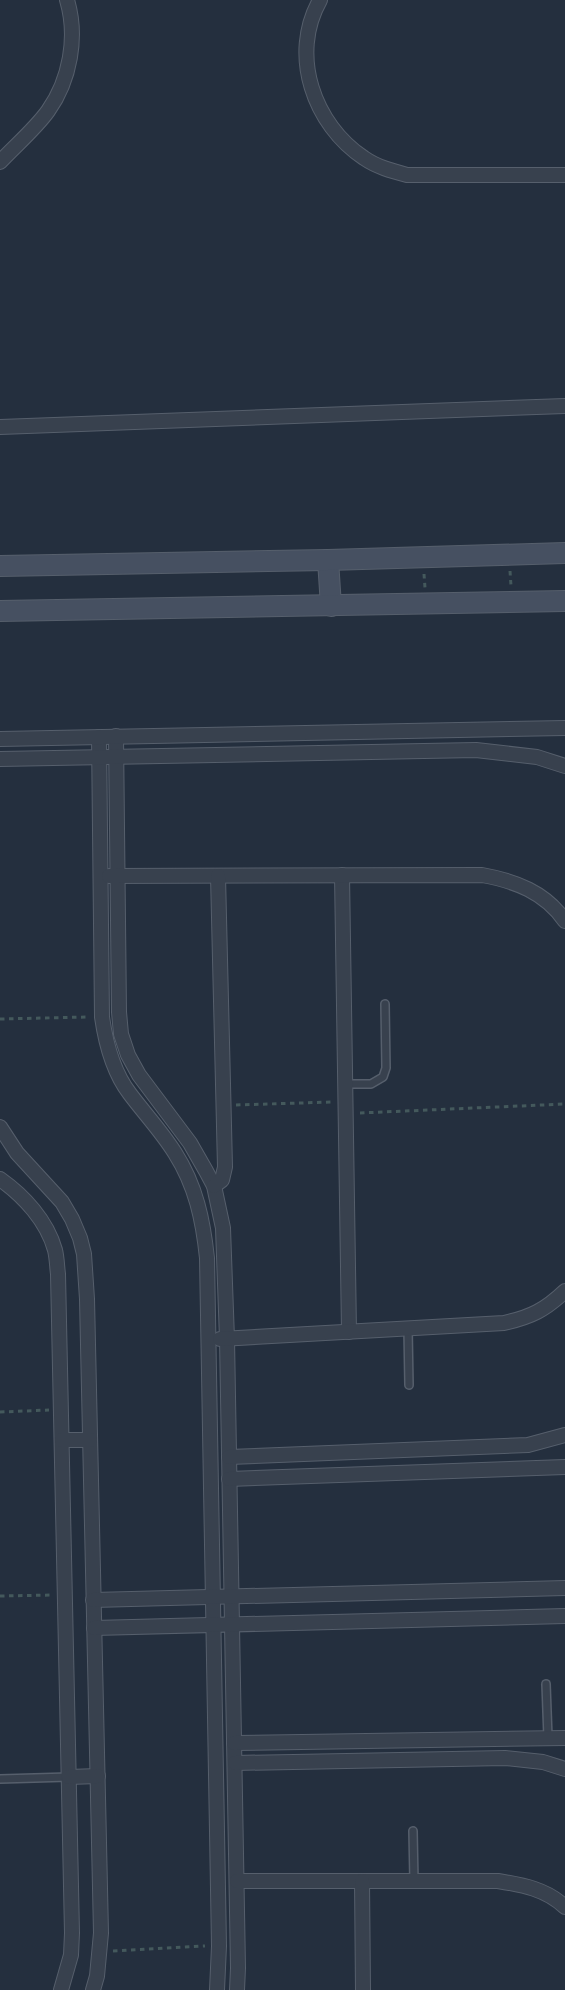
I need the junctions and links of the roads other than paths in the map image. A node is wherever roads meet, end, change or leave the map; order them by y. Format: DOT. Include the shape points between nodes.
graph roads {
  1 [pos="67,0"];
  2 [pos="320,0"];
  3 [pos="0,162"];
  4 [pos="565,175"];
  5 [pos="565,406"];
  6 [pos="0,427"];
  7 [pos="565,553"];
  8 [pos="328,560"];
  9 [pos="0,566"];
  10 [pos="565,601"];
  11 [pos="331,606"];
  12 [pos="0,611"];
  13 [pos="565,728"];
  14 [pos="116,736"];
  15 [pos="99,737"];
  16 [pos="0,739"];
  17 [pos="117,756"];
  18 [pos="99,757"];
  19 [pos="0,759"];
  20 [pos="565,766"];
  21 [pos="342,875"];
  22 [pos="101,876"];
  23 [pos="118,876"];
  24 [pos="218,876"];
  25 [pos="565,921"];
  26 [pos="385,1004"];
  27 [pos="345,1084"];
  28 [pos="0,1127"];
  29 [pos="0,1179"];
  30 [pos="214,1186"];
  31 [pos="565,1291"];
  32 [pos="408,1329"];
  33 [pos="349,1332"];
  34 [pos="227,1339"];
  35 [pos="209,1340"];
  36 [pos="409,1385"];
  37 [pos="565,1435"];
  38 [pos="62,1440"];
  39 [pos="90,1440"];
  40 [pos="506,1446"];
  41 [pos="229,1457"];
  42 [pos="565,1467"];
  43 [pos="506,1469"];
  44 [pos="230,1479"];
  45 [pos="565,1588"];
  46 [pos="213,1597"];
  47 [pos="232,1597"];
  48 [pos="93,1600"];
  49 [pos="565,1616"];
  50 [pos="232,1624"];
  51 [pos="213,1625"];
  52 [pos="94,1628"];
  53 [pos="546,1684"];
  54 [pos="548,1738"];
  55 [pos="565,1738"];
  56 [pos="521,1739"];
  57 [pos="234,1743"];
  58 [pos="522,1760"];
  59 [pos="235,1763"];
  60 [pos="565,1769"];
  61 [pos="98,1776"];
  62 [pos="69,1777"];
  63 [pos="0,1779"];
  64 [pos="413,1831"];
  65 [pos="237,1881"];
  66 [pos="362,1881"];
  67 [pos="414,1881"];
  68 [pos="565,1907"];
  69 [pos="61,1990"];
  70 [pos="93,1990"];
  71 [pos="217,1990"];
  72 [pos="237,1990"];
  73 [pos="363,1990"];
  1 -- 3 [label="street" via="71,51 59,93 47,112"];
  2 -- 4 [label="street" via="307,47 312,91 333,130 366,160 407,175"];
  5 -- 6 [label="street"];
  7 -- 8 [label="street"];
  8 -- 9 [label="street"];
  8 -- 11 [label="street"];
  10 -- 11 [label="street"];
  11 -- 12 [label="street"];
  13 -- 14 [label="street"];
  14 -- 15 [label="street"];
  14 -- 17 [label="street"];
  15 -- 16 [label="street"];
  15 -- 18 [label="street"];
  17 -- 18 [label="street"];
  17 -- 20 [label="street" via="476,750 537,757"];
  17 -- 23 [label="street"];
  18 -- 19 [label="street"];
  18 -- 22 [label="street"];
  21 -- 24 [label="street"];
  21 -- 25 [label="street" via="482,875 504,879 547,900"];
  21 -- 27 [label="street"];
  22 -- 23 [label="street"];
  22 -- 35 [label="street" via="105,1037 118,1075 175,1152 198,1201 207,1258"];
  23 -- 24 [label="street"];
  23 -- 30 [label="street" via="121,1034 140,1075 190,1143"];
  24 -- 30 [label="street" via="224,1174"];
  26 -- 27 [label="lane" via="383,1077 371,1083"];
  27 -- 33 [label="street"];
  28 -- 39 [label="street" via="17,1153 62,1202 80,1238 86,1276"];
  29 -- 38 [label="street" via="30,1206 55,1250 60,1301"];
  30 -- 34 [label="street" via="223,1228"];
  31 -- 32 [label="street" via="548,1307 527,1318"];
  32 -- 33 [label="street"];
  32 -- 36 [label="lane"];
  33 -- 34 [label="street"];
  34 -- 35 [label="street"];
  34 -- 41 [label="street"];
  35 -- 46 [label="street"];
  37 -- 40 [label="street" via="528,1445"];
  38 -- 39 [label="street"];
  38 -- 62 [label="street"];
  39 -- 48 [label="street"];
  40 -- 41 [label="street"];
  40 -- 43 [label="street"];
  41 -- 44 [label="street"];
  42 -- 43 [label="street"];
  43 -- 44 [label="street"];
  44 -- 47 [label="street"];
  45 -- 47 [label="street"];
  46 -- 47 [label="street"];
  46 -- 48 [label="street"];
  46 -- 51 [label="street"];
  47 -- 50 [label="street"];
  48 -- 52 [label="street"];
  49 -- 50 [label="street"];
  50 -- 51 [label="street"];
  50 -- 57 [label="street"];
  51 -- 52 [label="street"];
  51 -- 71 [label="street"];
  52 -- 61 [label="street"];
  53 -- 54 [label="lane"];
  54 -- 55 [label="street"];
  54 -- 56 [label="street"];
  56 -- 57 [label="street"];
  56 -- 58 [label="street"];
  57 -- 59 [label="street"];
  58 -- 59 [label="street"];
  58 -- 60 [label="street"];
  59 -- 65 [label="street"];
  61 -- 62 [label="street"];
  61 -- 70 [label="street" via="100,1951"];
  62 -- 63 [label="lane"];
  62 -- 69 [label="street" via="72,1933 71,1955"];
  64 -- 67 [label="lane"];
  65 -- 66 [label="street"];
  65 -- 72 [label="street"];
  66 -- 67 [label="street"];
  66 -- 73 [label="street"];
  67 -- 68 [label="street" via="498,1881 529,1886"];
}
